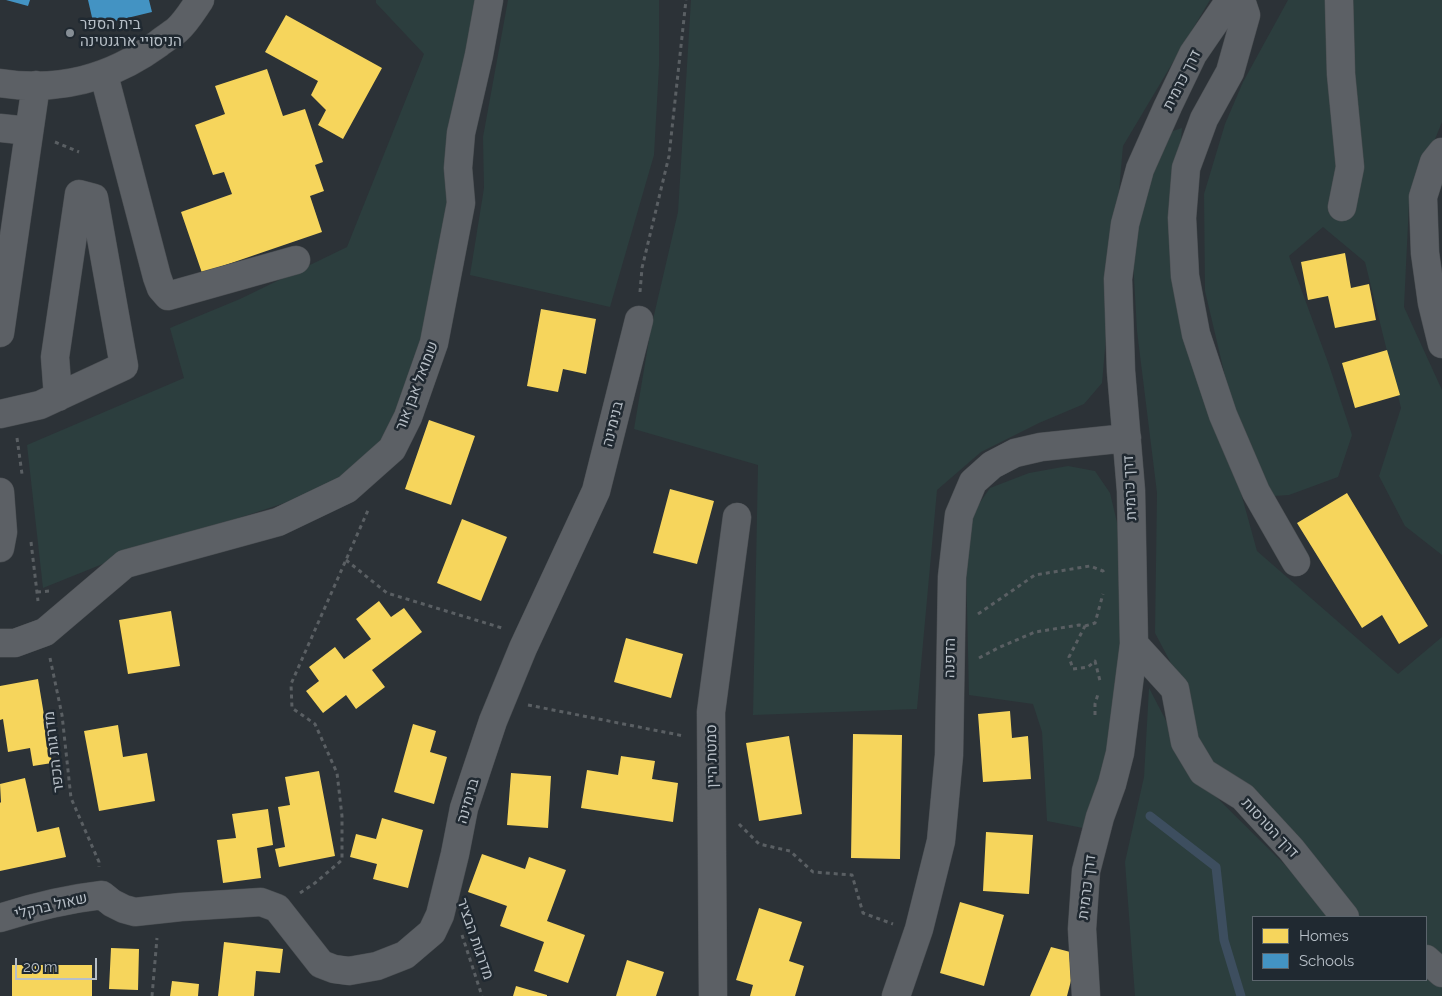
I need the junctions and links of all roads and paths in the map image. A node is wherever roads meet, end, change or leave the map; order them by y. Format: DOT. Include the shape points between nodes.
graph roads {
  1 [pos="200,0"];
  2 [pos="489,0"];
  3 [pos="686,0"];
  4 [pos="1230,0"];
  5 [pos="1241,0"];
  6 [pos="1339,0"];
  7 [pos="104,75"];
  8 [pos="0,83"];
  9 [pos="36,85"];
  10 [pos="0,128"];
  11 [pos="29,131"];
  12 [pos="1442,152"];
  13 [pos="1342,207"];
  14 [pos="296,260"];
  15 [pos="639,320"];
  16 [pos="0,333"];
  17 [pos="1442,344"];
  18 [pos="58,397"];
  19 [pos="0,414"];
  20 [pos="1127,438"];
  21 [pos="369,469"];
  22 [pos="0,492"];
  23 [pos="737,517"];
  24 [pos="0,548"];
  25 [pos="346,560"];
  26 [pos="1296,562"];
  27 [pos="1105,577"];
  28 [pos="1104,591"];
  29 [pos="1085,626"];
  30 [pos="45,632"];
  31 [pos="951,632"];
  32 [pos="529,636"];
  33 [pos="0,643"];
  34 [pos="1134,644"];
  35 [pos="950,674"];
  36 [pos="1100,683"];
  37 [pos="1098,690"];
  38 [pos="501,700"];
  39 [pos="1095,719"];
  40 [pos="712,742"];
  41 [pos="712,797"];
  42 [pos="102,895"];
  43 [pos="277,908"];
  44 [pos="159,910"];
  45 [pos="1344,916"];
  46 [pos="0,918"];
  47 [pos="462,933"];
  48 [pos="918,934"];
  49 [pos="1427,961"];
  50 [pos="1442,973"];
  51 [pos="152,996"];
  52 [pos="482,996"];
  53 [pos="713,996"];
  54 [pos="896,996"];
  55 [pos="1086,996"];
  1 -- 7 [label="street" via="177,30 143,55"];
  2 -- 21 [label="street, שמואל אבן אור" via="461,133 458,168 461,203 434,343 408,417 392,449"];
  3 -- 15 [label="path" via="669,156 642,268"];
  4 -- 20 [label="street, דרך כרמית" via="1194,54 1168,106 1140,168 1125,224 1118,279"];
  5 -- 26 [label="street" via="1246,15 1230,72 1204,119 1186,168 1182,218 1185,276 1196,334 1223,415 1256,492"];
  6 -- 13 [label="street" via="1341,74 1350,166"];
  7 -- 9 [label="street" via="63,84"];
  7 -- 14 [label="street" via="157,277 168,296"];
  8 -- 9 [label="street"];
  9 -- 11 [label="street"];
  10 -- 11 [label="street"];
  11 -- 16 [label="street"];
  12 -- 17 [label="street" via="1434,162 1423,197 1425,252"];
  15 -- 32 [label="street, בנימינה" via="596,491"];
  18 -- 18 [label="street" via="124,366 94,198 80,194 55,357"];
  18 -- 19 [label="street" via="40,405"];
  20 -- 31 [label="street, הדפנה" via="1015,453 992,465 973,482 959,515 952,576"];
  20 -- 34 [label="street, דרך כרמית"];
  21 -- 25 [label="path" via="374,497"];
  21 -- 30 [label="street, שמואל אבן אור" via="347,489 278,522 125,564"];
  22 -- 24 [label="street" via="3,532"];
  23 -- 40 [label="street, סמטת היין" via="711,712"];
  25 -- 32 [label="path" via="387,593"];
  25 -- 43 [label="path" via="291,684 292,708 315,724 337,773 342,816 342,860"];
  27 -- 31 [label="path" via="1103,571 1090,566 1035,575"];
  28 -- 29 [label="path" via="1096,623"];
  29 -- 35 [label="path" via="1035,632"];
  29 -- 36 [label="path" via="1069,657 1073,669 1088,667 1095,661"];
  30 -- 33 [label="street, שמואל אבן אור" via="15,643"];
  30 -- 42 [label="path, מדרגות הכפר" via="62,715 71,798 98,862"];
  31 -- 35 [label="street, הדפנה"];
  32 -- 38 [label="street, בנימינה"];
  34 -- 45 [label="street, דרך הטרסות" via="1175,688 1185,742 1203,772 1243,797 1291,849"];
  34 -- 55 [label="street, דרך כרמית" via="1120,753 1086,871 1082,929"];
  35 -- 48 [label="street, הדפנה" via="949,755 941,841"];
  37 -- 39 [label="path"];
  38 -- 40 [label="path"];
  38 -- 43 [label="street, בנימינה" via="464,808 440,915 432,932 405,955 377,966 350,971 334,969 321,964"];
  40 -- 41 [label="street, סמטת היין"];
  41 -- 48 [label="path" via="759,844 790,851 813,872 852,875 863,912"];
  41 -- 53 [label="street, סמטת היין"];
  42 -- 44 [label="street" via="112,903 135,912"];
  42 -- 46 [label="street, שאול ברקלי" via="31,908"];
  43 -- 44 [label="street" via="261,902"];
  44 -- 51 [label="path"];
  47 -- 52 [label="path, מדרגות הבציר"];
  48 -- 54 [label="street, הדפנה"];
  49 -- 50 [label="street"];
}
